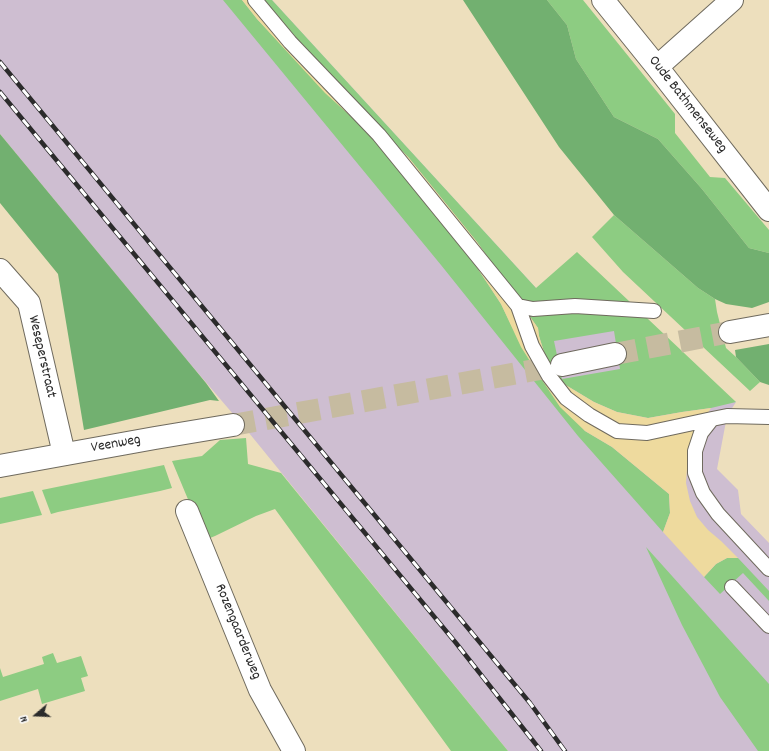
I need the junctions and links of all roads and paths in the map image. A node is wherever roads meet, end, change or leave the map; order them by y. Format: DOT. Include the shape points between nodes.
graph roads {
  1 [pos="255,0"];
  2 [pos="603,0"];
  3 [pos="732,0"];
  4 [pos="657,67"];
  5 [pos="769,210"];
  6 [pos="0,270"];
  7 [pos="518,306"];
  8 [pos="654,311"];
  9 [pos="769,325"];
  10 [pos="730,332"];
  11 [pos="615,354"];
  12 [pos="562,365"];
  13 [pos="769,417"];
  14 [pos="712,419"];
  15 [pos="233,425"];
  16 [pos="64,454"];
  17 [pos="0,466"];
  18 [pos="187,510"];
  19 [pos="769,569"];
  20 [pos="732,587"];
  21 [pos="769,626"];
  22 [pos="294,751"];
  1 -- 7 [label="lane" via="290,42 379,135"];
  2 -- 4 [label="street, Oude Bathmenseweg"];
  3 -- 4 [label="street"];
  4 -- 5 [label="street, Oude Bathmenseweg"];
  6 -- 16 [label="street, Weseperstraat" via="29,303"];
  7 -- 8 [label="lane" via="533,309 575,306"];
  7 -- 14 [label="lane" via="532,346 549,376 566,398 589,415 617,431 646,433"];
  9 -- 10 [label="street"];
  11 -- 12 [label="street"];
  13 -- 14 [label="lane" via="727,416"];
  14 -- 19 [label="lane" via="701,433 695,451 695,473 703,493 718,514"];
  15 -- 16 [label="street, Veenweg"];
  16 -- 17 [label="street, Veenweg"];
  18 -- 22 [label="street, Rozengaarderweg" via="260,690"];
  20 -- 21 [label="lane"];
}
